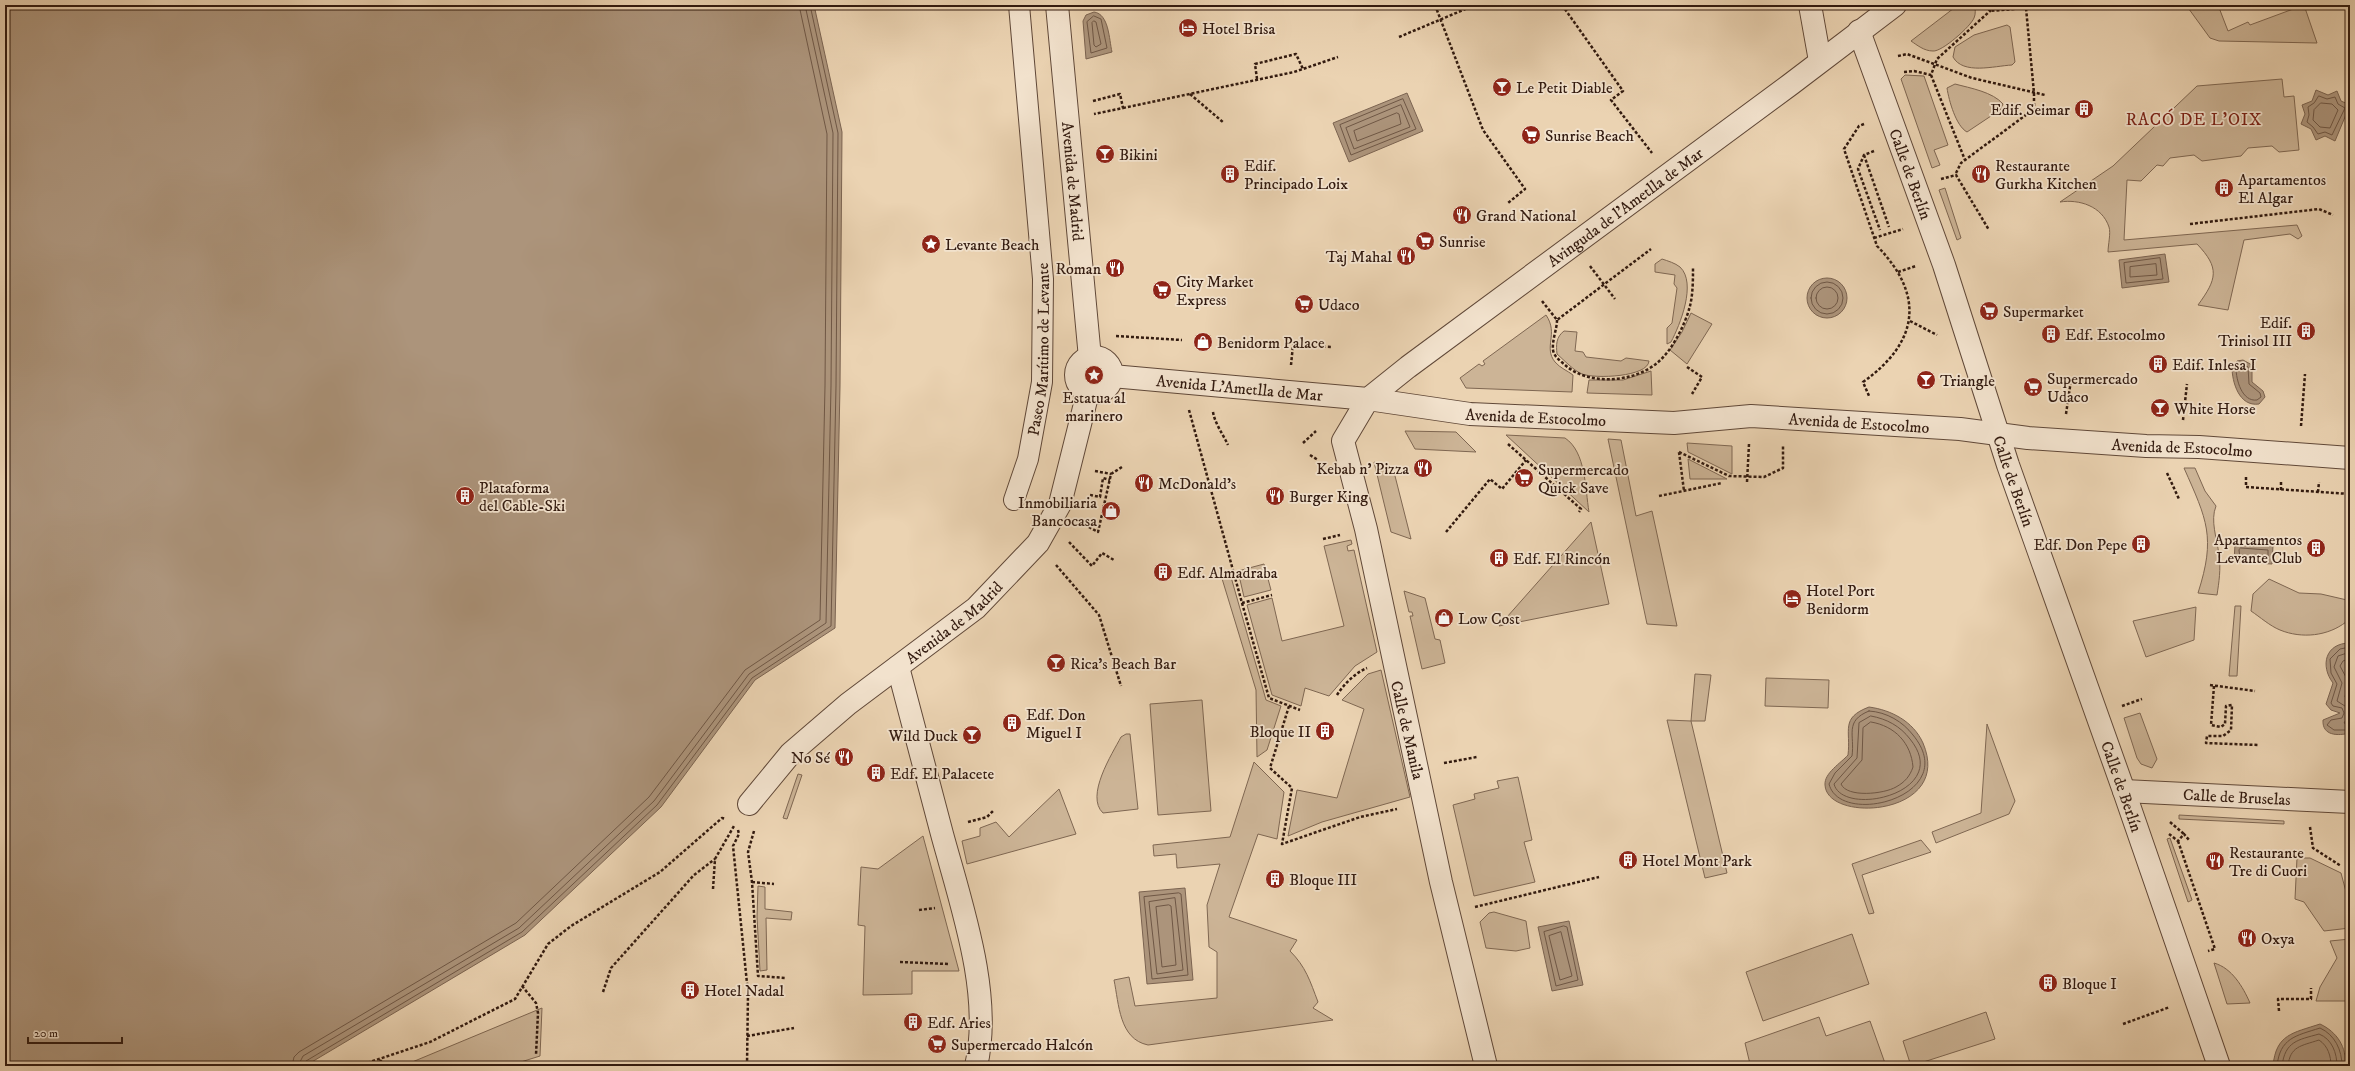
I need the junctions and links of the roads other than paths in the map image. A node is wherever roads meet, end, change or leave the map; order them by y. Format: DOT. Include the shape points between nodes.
graph roads {
  1 [pos="1019,5"];
  2 [pos="1057,5"];
  3 [pos="1810,5"];
  4 [pos="1881,7"];
  5 [pos="1859,31"];
  6 [pos="1820,62"];
  7 [pos="1090,358"];
  8 [pos="1112,376"];
  9 [pos="1088,392"];
  10 [pos="1368,399"];
  11 [pos="1998,434"];
  12 [pos="2350,458"];
  13 [pos="1014,500"];
  14 [pos="898,667"];
  15 [pos="2124,791"];
  16 [pos="2350,802"];
  17 [pos="749,804"];
  18 [pos="976,1066"];
  19 [pos="1486,1066"];
  20 [pos="2219,1066"];
  1 -- 13 [label="street, Paseo Marítimo de Levante" via="1043,279 1043,334 1042,382 1028,459"];
  2 -- 7 [label="street, Avenida de Madrid"];
  3 -- 6 [label="street"];
  4 -- 5 [label="street, Avinguda de l'Ametlla de Mar"];
  5 -- 6 [label="street, Avinguda de l'Ametlla de Mar"];
  5 -- 11 [label="street, Calle de Berlín" via="1952,290"];
  6 -- 10 [label="street, Avinguda de l'Ametlla de Mar"];
  7 -- 8 [label="street" via="1102,359 1111,369"];
  7 -- 9 [label="street" via="1080,362 1076,371 1077,382"];
  8 -- 9 [label="street" via="1104,390"];
  8 -- 10 [label="street, Avenida L'Ametlla de Mar"];
  9 -- 14 [label="street, Avenida de Madrid" via="1060,504 1038,543 976,608"];
  10 -- 11 [label="street, Avenida de Estocolmo" via="1470,414 1658,423 1751,416 1960,429"];
  10 -- 19 [label="street, Calle de Manila" via="1343,441 1366,529 1416,769"];
  11 -- 12 [label="street, Avenida de Estocolmo"];
  11 -- 15 [label="street, Calle de Berlín"];
  14 -- 17 [label="street, Avenida de Madrid" via="848,704 791,752"];
  14 -- 18 [label="street" via="960,900 981,998 980,1049"];
  15 -- 16 [label="street, Calle de Bruselas"];
  15 -- 20 [label="street, Calle de Berlín"];
}
